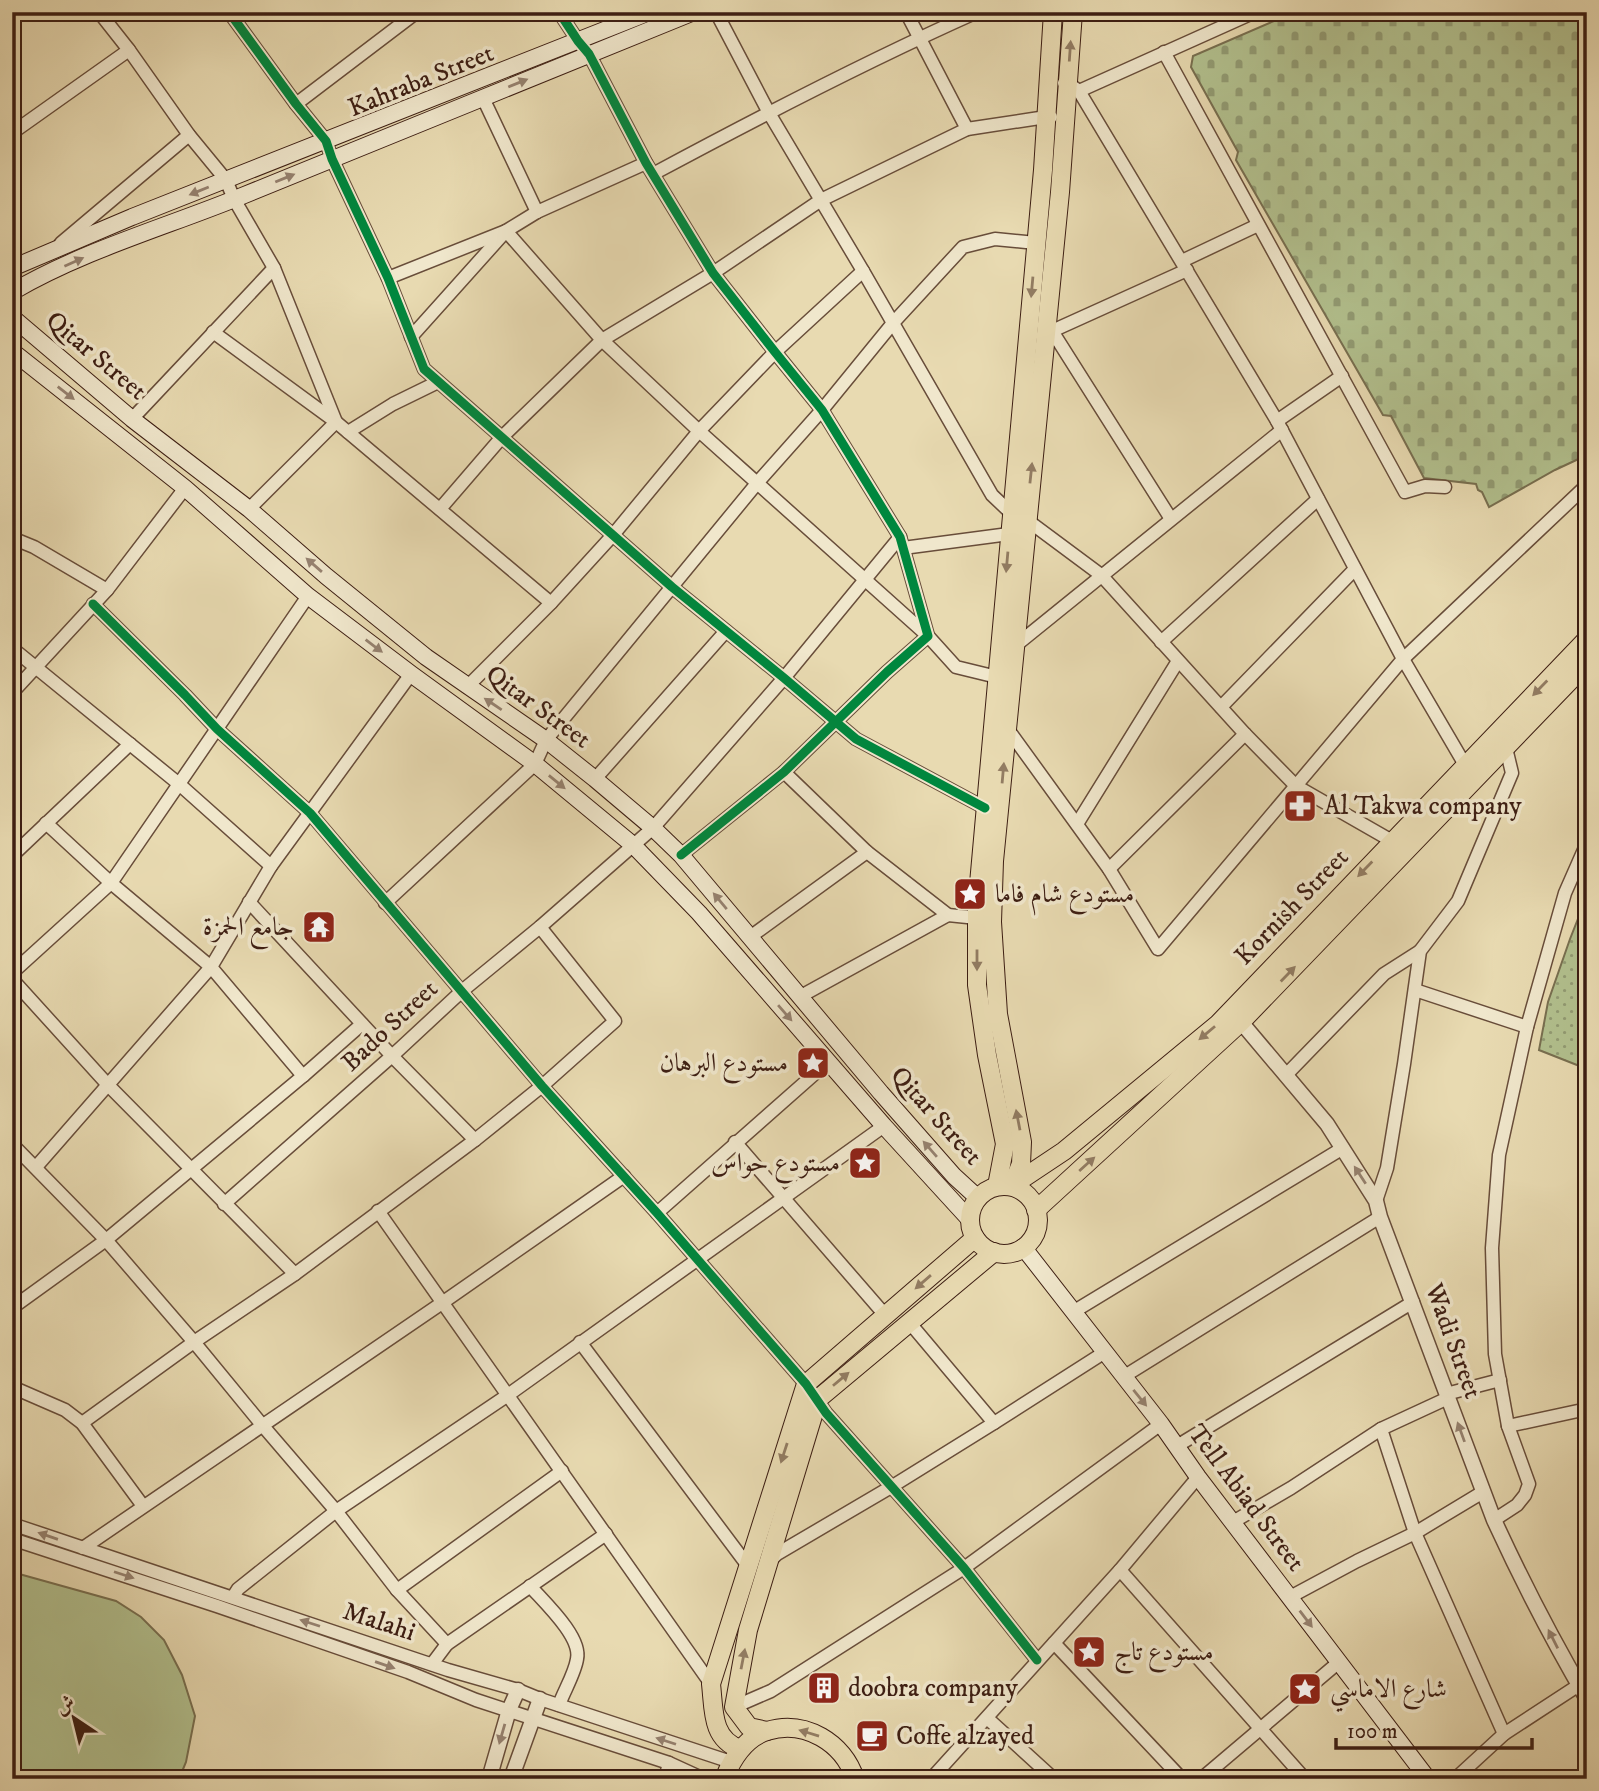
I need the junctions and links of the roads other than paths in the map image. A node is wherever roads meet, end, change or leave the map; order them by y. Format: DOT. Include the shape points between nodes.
graph roads {
  1 [pos="99,12"];
  2 [pos="417,12"];
  3 [pos="559,12"];
  4 [pos="650,12"];
  5 [pos="694,12"];
  6 [pos="716,12"];
  7 [pos="906,12"];
  8 [pos="977,12"];
  9 [pos="1053,12"];
  10 [pos="1073,12"];
  11 [pos="1253,13"];
  12 [pos="236,15"];
  13 [pos="920,38"];
  14 [pos="578,41"];
  15 [pos="129,50"];
  16 [pos="1164,52"];
  17 [pos="589,54"];
  18 [pos="1049,80"];
  19 [pos="1073,87"];
  20 [pos="483,97"];
  21 [pos="296,104"];
  22 [pos="769,113"];
  23 [pos="1046,117"];
  24 [pos="1065,119"];
  25 [pos="968,129"];
  26 [pos="12,133"];
  27 [pos="189,135"];
  28 [pos="326,141"];
  29 [pos="332,159"];
  30 [pos="649,169"];
  31 [pos="226,180"];
  32 [pos="234,199"];
  33 [pos="821,200"];
  34 [pos="537,212"];
  35 [pos="1258,225"];
  36 [pos="506,231"];
  37 [pos="1036,243"];
  38 [pos="53,251"];
  39 [pos="1184,265"];
  40 [pos="12,268"];
  41 [pos="274,268"];
  42 [pos="863,271"];
  43 [pos="713,273"];
  44 [pos="388,278"];
  45 [pos="12,292"];
  46 [pos="12,317"];
  47 [pos="893,323"];
  48 [pos="1049,327"];
  49 [pos="214,332"];
  50 [pos="411,337"];
  51 [pos="603,340"];
  52 [pos="775,352"];
  53 [pos="14,356"];
  54 [pos="1342,376"];
  55 [pos="438,382"];
  56 [pos="822,410"];
  57 [pos="132,419"];
  58 [pos="336,422"];
  59 [pos="1279,425"];
  60 [pos="699,431"];
  61 [pos="348,432"];
  62 [pos="502,438"];
  63 [pos="758,482"];
  64 [pos="1587,485"];
  65 [pos="1445,486"];
  66 [pos="186,488"];
  67 [pos="1318,499"];
  68 [pos="249,509"];
  69 [pos="440,509"];
  70 [pos="1019,516"];
  71 [pos="1171,519"];
  72 [pos="1009,534"];
  73 [pos="613,535"];
  74 [pos="12,538"];
  75 [pos="902,543"];
  76 [pos="1355,569"];
  77 [pos="1101,576"];
  78 [pos="866,579"];
  79 [pos="672,587"];
  80 [pos="107,590"];
  81 [pos="308,596"];
  82 [pos="551,603"];
  83 [pos="93,604"];
  84 [pos="726,631"];
  85 [pos="928,636"];
  86 [pos="1587,639"];
  87 [pos="1161,642"];
  88 [pos="1015,646"];
  89 [pos="12,648"];
  90 [pos="1403,659"];
  91 [pos="1178,661"];
  92 [pos="1587,663"];
  93 [pos="36,668"];
  94 [pos="411,674"];
  95 [pos="997,677"];
  96 [pos="784,678"];
  97 [pos="467,687"];
  98 [pos="12,693"];
  99 [pos="1221,708"];
  100 [pos="837,723"];
  101 [pos="1007,728"];
  102 [pos="217,729"];
  103 [pos="1245,734"];
  104 [pos="546,740"];
  105 [pos="130,744"];
  106 [pos="1506,748"];
  107 [pos="535,764"];
  108 [pos="784,772"];
  109 [pos="1470,772"];
  110 [pos="595,779"];
  111 [pos="179,785"];
  112 [pos="1296,786"];
  113 [pos="985,808"];
  114 [pos="310,813"];
  115 [pos="46,823"];
  116 [pos="1077,824"];
  117 [pos="653,828"];
  118 [pos="1392,841"];
  119 [pos="1587,842"];
  120 [pos="633,845"];
  121 [pos="867,852"];
  122 [pos="681,855"];
  123 [pos="12,856"];
  124 [pos="271,866"];
  125 [pos="1109,869"];
  126 [pos="111,883"];
  127 [pos="249,902"];
  128 [pos="385,903"];
  129 [pos="948,915"];
  130 [pos="977,918"];
  131 [pos="540,927"];
  132 [pos="750,937"];
  133 [pos="1420,951"];
  134 [pos="211,967"];
  135 [pos="779,972"];
  136 [pos="12,973"];
  137 [pos="12,979"];
  138 [pos="762,987"];
  139 [pos="1415,990"];
  140 [pos="462,991"];
  141 [pos="801,996"];
  142 [pos="1241,1022"];
  143 [pos="362,1024"];
  144 [pos="1527,1027"];
  145 [pos="392,1056"];
  146 [pos="828,1062"];
  147 [pos="1286,1074"];
  148 [pos="303,1076"];
  149 [pos="108,1085"];
  150 [pos="542,1086"];
  151 [pos="884,1126"];
  152 [pos="475,1140"];
  153 [pos="735,1142"];
  154 [pos="1343,1148"];
  155 [pos="15,1153"];
  156 [pos="36,1167"];
  157 [pos="191,1170"];
  158 [pos="624,1176"];
  159 [pos="1004,1186"];
  160 [pos="785,1197"];
  161 [pos="978,1198"];
  162 [pos="1377,1201"];
  163 [pos="224,1204"];
  164 [pos="1036,1210"];
  165 [pos="378,1211"];
  166 [pos="657,1213"];
  167 [pos="1380,1217"];
  168 [pos="970,1220"];
  169 [pos="975,1238"];
  170 [pos="106,1240"];
  171 [pos="1023,1247"];
  172 [pos="994,1252"];
  173 [pos="698,1259"];
  174 [pos="295,1274"];
  175 [pos="1413,1302"];
  176 [pos="442,1303"];
  177 [pos="12,1308"];
  178 [pos="1073,1312"];
  179 [pos="885,1315"];
  180 [pos="909,1322"];
  181 [pos="194,1342"];
  182 [pos="580,1342"];
  183 [pos="1104,1352"];
  184 [pos="1123,1377"];
  185 [pos="1500,1380"];
  186 [pos="806,1384"];
  187 [pos="12,1387"];
  188 [pos="508,1395"];
  189 [pos="1447,1396"];
  190 [pos="818,1399"];
  191 [pos="1587,1409"];
  192 [pos="82,1423"];
  193 [pos="994,1423"];
  194 [pos="1161,1423"];
  195 [pos="263,1426"];
  196 [pos="1508,1426"];
  197 [pos="1381,1429"];
  198 [pos="1177,1446"];
  199 [pos="562,1471"];
  200 [pos="1198,1476"];
  201 [pos="891,1487"];
  202 [pos="1483,1492"];
  203 [pos="144,1506"];
  204 [pos="336,1511"];
  205 [pos="1494,1520"];
  206 [pos="1233,1522"];
  207 [pos="12,1524"];
  208 [pos="1415,1533"];
  209 [pos="606,1534"];
  210 [pos="12,1539"];
  211 [pos="83,1548"];
  212 [pos="768,1563"];
  213 [pos="748,1566"];
  214 [pos="964,1568"];
  215 [pos="1120,1570"];
  216 [pos="530,1586"];
  217 [pos="397,1590"];
  218 [pos="233,1597"];
  219 [pos="1290,1597"];
  220 [pos="730,1625"];
  221 [pos="748,1630"];
  222 [pos="1054,1643"];
  223 [pos="447,1644"];
  224 [pos="1037,1660"];
  225 [pos="1339,1662"];
  226 [pos="432,1664"];
  227 [pos="711,1684"];
  228 [pos="1579,1685"];
  229 [pos="518,1690"];
  230 [pos="540,1699"];
  231 [pos="1587,1699"];
  232 [pos="559,1705"];
  233 [pos="734,1707"];
  234 [pos="509,1710"];
  235 [pos="532,1718"];
  236 [pos="988,1718"];
  237 [pos="1260,1729"];
  238 [pos="767,1731"];
  239 [pos="1504,1734"];
  240 [pos="669,1763"];
  241 [pos="732,1763"];
  242 [pos="489,1779"];
  243 [pos="511,1779"];
  244 [pos="665,1779"];
  245 [pos="704,1779"];
  246 [pos="855,1779"];
  247 [pos="931,1779"];
  248 [pos="1054,1779"];
  249 [pos="1181,1779"];
  250 [pos="1201,1779"];
  251 [pos="1305,1779"];
  252 [pos="1428,1779"];
  253 [pos="1455,1779"];
  1 -- 15 [label="street"];
  2 -- 21 [label="street"];
  3 -- 14 [label="street"];
  4 -- 14 [label="main road, Kahraba Street"];
  5 -- 17 [label="main road, Kahraba Street"];
  6 -- 22 [label="street"];
  7 -- 13 [label="street"];
  8 -- 13 [label="street"];
  9 -- 18 [label="main road"];
  19 -- 10 [label="main road, one-way"];
  11 -- 16 [label="street"];
  12 -- 21 [label="street"];
  13 -- 22 [label="street"];
  13 -- 25 [label="street"];
  14 -- 17 [label="street"];
  14 -- 28 [label="main road, Kahraba Street"];
  15 -- 26 [label="street"];
  15 -- 27 [label="street"];
  16 -- 19 [label="street"];
  16 -- 35 [label="street"];
  20 -- 17 [label="main road, Kahraba Street, one-way"];
  17 -- 30 [label="street"];
  18 -- 19 [label="street"];
  18 -- 23 [label="main road"];
  19 -- 24 [label="main road"];
  19 -- 39 [label="street"];
  20 -- 29 [label="main road, Kahraba Street"];
  20 -- 34 [label="street"];
  21 -- 28 [label="street"];
  22 -- 30 [label="street"];
  22 -- 33 [label="street"];
  23 -- 24 [label="street"];
  23 -- 25 [label="street"];
  23 -- 37 [label="main road"];
  24 -- 48 [label="main road"];
  25 -- 33 [label="street"];
  27 -- 31 [label="street"];
  27 -- 38 [label="street"];
  28 -- 29 [label="street"];
  28 -- 31 [label="main road, Kahraba Street"];
  32 -- 29 [label="main road, Kahraba Street, one-way"];
  29 -- 44 [label="street"];
  30 -- 34 [label="street"];
  30 -- 43 [label="street"];
  31 -- 32 [label="street"];
  31 -- 38 [label="main road, Kahraba Street, one-way"];
  32 -- 41 [label="street"];
  45 -- 32 [label="main road, Kahraba Street, one-way" via="101,250"];
  33 -- 42 [label="street"];
  33 -- 43 [label="street"];
  34 -- 36 [label="street"];
  35 -- 39 [label="street"];
  35 -- 54 [label="street"];
  36 -- 44 [label="street"];
  36 -- 50 [label="street"];
  36 -- 51 [label="street"];
  37 -- 47 [label="street" via="995,239 964,247"];
  37 -- 70 [label="main road, one-way"];
  38 -- 40 [label="main road, Kahraba Street"];
  39 -- 48 [label="street"];
  39 -- 59 [label="street"];
  41 -- 49 [label="street"];
  41 -- 58 [label="street"];
  42 -- 47 [label="street"];
  42 -- 52 [label="street"];
  43 -- 51 [label="street"];
  43 -- 52 [label="street"];
  44 -- 50 [label="street"];
  46 -- 57 [label="main road, Qitar Street"];
  47 -- 56 [label="street"];
  47 -- 70 [label="street" via="992,495"];
  70 -- 48 [label="main road, one-way"];
  48 -- 71 [label="street"];
  49 -- 57 [label="street"];
  49 -- 58 [label="street"];
  50 -- 55 [label="street" via="424,369"];
  51 -- 60 [label="street"];
  51 -- 62 [label="street"];
  52 -- 56 [label="street"];
  52 -- 60 [label="street"];
  53 -- 66 [label="main road, Qitar Street, one-way"];
  54 -- 59 [label="street"];
  54 -- 65 [label="street" via="1405,492"];
  55 -- 61 [label="street"];
  55 -- 62 [label="street"];
  56 -- 63 [label="street"];
  56 -- 75 [label="street"];
  57 -- 68 [label="main road, Qitar Street"];
  58 -- 61 [label="street"];
  58 -- 68 [label="street"];
  59 -- 67 [label="street"];
  59 -- 71 [label="street"];
  60 -- 63 [label="street"];
  60 -- 73 [label="street"];
  61 -- 69 [label="street"];
  62 -- 69 [label="street"];
  62 -- 73 [label="street"];
  63 -- 78 [label="street"];
  63 -- 79 [label="street"];
  64 -- 90 [label="street"];
  66 -- 80 [label="street"];
  66 -- 81 [label="main road, Qitar Street"];
  67 -- 76 [label="street"];
  67 -- 87 [label="street"];
  97 -- 68 [label="main road, Qitar Street, one-way"];
  69 -- 82 [label="street"];
  70 -- 72 [label="main road"];
  70 -- 77 [label="street"];
  70 -- 88 [label="main road"];
  71 -- 77 [label="street"];
  72 -- 75 [label="street"];
  72 -- 95 [label="main road, one-way"];
  73 -- 79 [label="street"];
  73 -- 82 [label="street"];
  74 -- 80 [label="street"];
  75 -- 78 [label="street, Bado Street"];
  75 -- 85 [label="street"];
  76 -- 90 [label="street"];
  76 -- 99 [label="street"];
  77 -- 87 [label="street"];
  77 -- 88 [label="street"];
  78 -- 85 [label="street"];
  78 -- 96 [label="street, Bado Street"];
  79 -- 84 [label="street"];
  79 -- 104 [label="street"];
  80 -- 83 [label="street"];
  81 -- 94 [label="main road, Qitar Street, one-way"];
  81 -- 102 [label="street"];
  82 -- 97 [label="street"];
  83 -- 93 [label="street"];
  83 -- 102 [label="street"];
  84 -- 96 [label="street"];
  84 -- 110 [label="street"];
  85 -- 95 [label="street" via="956,667"];
  85 -- 100 [label="street"];
  86 -- 109 [label="main road, Kornish Street, one-way"];
  87 -- 91 [label="street"];
  88 -- 101 [label="main road"];
  89 -- 93 [label="street"];
  90 -- 109 [label="street"];
  90 -- 112 [label="street"];
  91 -- 99 [label="street"];
  91 -- 116 [label="street"];
  92 -- 106 [label="main road, Kornish Street"];
  93 -- 98 [label="street"];
  93 -- 105 [label="street"];
  94 -- 107 [label="main road, Qitar Street"];
  94 -- 114 [label="street"];
  95 -- 113 [label="main road"];
  96 -- 100 [label="street"];
  96 -- 117 [label="street, Bado Street"];
  104 -- 97 [label="main road, Qitar Street, one-way"];
  99 -- 103 [label="street"];
  100 -- 108 [label="street"];
  100 -- 113 [label="street" via="856,739"];
  101 -- 116 [label="street"];
  159 -- 101 [label="main road, one-way" via="1021,1164 1022,1142 998,1014 992,922"];
  102 -- 111 [label="street"];
  102 -- 114 [label="street"];
  103 -- 112 [label="street"];
  103 -- 125 [label="street"];
  104 -- 107 [label="street"];
  104 -- 110 [label="main road, Qitar Street"];
  105 -- 111 [label="street"];
  105 -- 115 [label="street"];
  106 -- 109 [label="main road, Kornish Street"];
  106 -- 133 [label="street" via="1512,773 1458,901"];
  107 -- 120 [label="main road, Qitar Street, one-way"];
  107 -- 128 [label="street"];
  108 -- 121 [label="street"];
  108 -- 122 [label="street"];
  109 -- 118 [label="main road, Kornish Street"];
  142 -- 109 [label="main road, Kornish Street, one-way"];
  110 -- 117 [label="main road, Qitar Street"];
  111 -- 124 [label="street"];
  111 -- 126 [label="street"];
  112 -- 118 [label="street"];
  112 -- 125 [label="street" via="1158,949"];
  113 -- 130 [label="main road"];
  114 -- 124 [label="street"];
  114 -- 128 [label="street"];
  115 -- 123 [label="street"];
  115 -- 126 [label="street"];
  116 -- 125 [label="street"];
  117 -- 120 [label="street, Bado Street"];
  117 -- 122 [label="main road, Qitar Street"];
  118 -- 159 [label="main road, Kornish Street, one-way" via="1217,1024 1064,1151"];
  119 -- 144 [label="street" via="1565,893"];
  120 -- 131 [label="street, Bado Street"];
  120 -- 138 [label="main road, Qitar Street"];
  121 -- 129 [label="street"];
  121 -- 132 [label="street"];
  132 -- 122 [label="main road, Qitar Street, one-way"];
  124 -- 127 [label="street"];
  126 -- 134 [label="street"];
  126 -- 136 [label="street"];
  127 -- 134 [label="street"];
  127 -- 143 [label="street"];
  128 -- 140 [label="street"];
  129 -- 130 [label="street"];
  129 -- 141 [label="street"];
  130 -- 159 [label="main road, one-way" via="977,985 1005,1143"];
  131 -- 140 [label="street, Bado Street"];
  131 -- 150 [label="street" via="615,1021"];
  132 -- 135 [label="main road, Qitar Street"];
  133 -- 139 [label="street"];
  133 -- 147 [label="street" via="1384,974"];
  134 -- 148 [label="street"];
  134 -- 149 [label="street"];
  135 -- 138 [label="main road"];
  135 -- 141 [label="main road, Qitar Street"];
  137 -- 149 [label="street"];
  138 -- 146 [label="main road, Qitar Street, one-way"];
  139 -- 144 [label="street"];
  139 -- 162 [label="street" via="1387,1168"];
  140 -- 145 [label="street, Bado Street"];
  140 -- 150 [label="street"];
  161 -- 141 [label="main road, Qitar Street, one-way" via="908,1124"];
  142 -- 147 [label="street, Wadi Street"];
  164 -- 142 [label="main road, Kornish Street, one-way"];
  143 -- 145 [label="street"];
  143 -- 148 [label="street"];
  144 -- 185 [label="street" via="1499,1155 1492,1248"];
  145 -- 152 [label="street"];
  145 -- 163 [label="street, Bado Street"];
  146 -- 151 [label="main road, Qitar Street"];
  146 -- 153 [label="street"];
  147 -- 154 [label="street, Wadi Street"];
  148 -- 157 [label="street"];
  149 -- 156 [label="street"];
  149 -- 157 [label="street"];
  150 -- 152 [label="street"];
  150 -- 158 [label="street"];
  151 -- 160 [label="street"];
  151 -- 168 [label="main road, Qitar Street"];
  152 -- 165 [label="street"];
  153 -- 160 [label="street"];
  153 -- 166 [label="street"];
  162 -- 154 [label="street, Wadi Street, one-way"];
  154 -- 178 [label="street"];
  155 -- 156 [label="street"];
  156 -- 170 [label="street"];
  157 -- 163 [label="street"];
  157 -- 170 [label="street"];
  158 -- 166 [label="street"];
  158 -- 176 [label="street"];
  159 -- 161 [label="main road"];
  159 -- 164 [label="main road" via="1026,1194"];
  160 -- 173 [label="street"];
  160 -- 179 [label="street"];
  161 -- 168 [label="main road"];
  162 -- 167 [label="street, Wadi Street"];
  163 -- 174 [label="street"];
  164 -- 171 [label="main road" via="1036,1231"];
  165 -- 174 [label="street"];
  165 -- 176 [label="street"];
  166 -- 173 [label="street"];
  167 -- 175 [label="street, Wadi Street"];
  167 -- 184 [label="street"];
  168 -- 169 [label="main road"];
  169 -- 172 [label="main road"];
  169 -- 179 [label="main road, one-way"];
  170 -- 177 [label="street"];
  170 -- 181 [label="street"];
  171 -- 172 [label="main road"];
  171 -- 178 [label="main road, Tell Abiad Street"];
  172 -- 180 [label="main road"];
  173 -- 182 [label="street"];
  173 -- 186 [label="street"];
  174 -- 181 [label="street"];
  175 -- 189 [label="street, Wadi Street"];
  175 -- 198 [label="street"];
  176 -- 188 [label="street"];
  176 -- 195 [label="street"];
  178 -- 183 [label="main road, Tell Abiad Street"];
  179 -- 186 [label="main road"];
  190 -- 180 [label="main road, one-way"];
  180 -- 193 [label="street"];
  181 -- 192 [label="street"];
  181 -- 195 [label="street"];
  182 -- 188 [label="street"];
  182 -- 213 [label="street"];
  183 -- 184 [label="main road, Tell Abiad Street"];
  183 -- 193 [label="street"];
  184 -- 194 [label="main road, Tell Abiad Street, one-way"];
  185 -- 189 [label="street"];
  185 -- 196 [label="street"];
  186 -- 190 [label="street"];
  186 -- 213 [label="main road, one-way"];
  187 -- 192 [label="street" via="65,1410"];
  188 -- 199 [label="street"];
  188 -- 204 [label="street"];
  189 -- 197 [label="street"];
  202 -- 189 [label="street, Wadi Street, one-way"];
  190 -- 201 [label="street"];
  190 -- 212 [label="main road"];
  191 -- 196 [label="street"];
  192 -- 203 [label="street"];
  193 -- 201 [label="street"];
  194 -- 198 [label="main road, Tell Abiad Street"];
  194 -- 214 [label="street"];
  195 -- 203 [label="street"];
  195 -- 204 [label="street"];
  196 -- 205 [label="street" via="1529,1485 1517,1505"];
  197 -- 206 [label="street"];
  197 -- 208 [label="street"];
  198 -- 200 [label="main road, Tell Abiad Street"];
  199 -- 209 [label="street"];
  199 -- 217 [label="street"];
  200 -- 206 [label="main road, Tell Abiad Street"];
  200 -- 215 [label="street"];
  201 -- 212 [label="street"];
  201 -- 214 [label="street"];
  202 -- 205 [label="street, Wadi Street"];
  202 -- 208 [label="street"];
  203 -- 211 [label="street"];
  204 -- 217 [label="street"];
  204 -- 218 [label="street" via="237,1589"];
  228 -- 205 [label="street, Wadi Street, one-way"];
  206 -- 219 [label="main road, Tell Abiad Street"];
  211 -- 207 [label="street, Malahi, one-way"];
  208 -- 219 [label="street"];
  208 -- 239 [label="street"];
  209 -- 216 [label="street"];
  209 -- 227 [label="street"];
  210 -- 234 [label="street, Malahi, one-way" via="230,1610"];
  211 -- 218 [label="street, Malahi"];
  212 -- 221 [label="main road"];
  213 -- 220 [label="main road"];
  214 -- 224 [label="street"];
  214 -- 233 [label="street" via="771,1691"];
  215 -- 222 [label="street"];
  215 -- 237 [label="street"];
  216 -- 223 [label="street"];
  216 -- 232 [label="street" via="575,1642 578,1657"];
  217 -- 223 [label="street"];
  226 -- 218 [label="street, Malahi, one-way"];
  219 -- 225 [label="main road, Tell Abiad Street, one-way"];
  220 -- 221 [label="main road"];
  220 -- 227 [label="main road"];
  233 -- 221 [label="main road, one-way"];
  222 -- 224 [label="street"];
  222 -- 249 [label="street"];
  223 -- 226 [label="street"];
  224 -- 236 [label="street"];
  225 -- 237 [label="street"];
  225 -- 252 [label="main road, Tell Abiad Street"];
  226 -- 229 [label="street, Malahi"];
  227 -- 241 [label="main road" via="715,1724 730,1745"];
  228 -- 231 [label="street, Wadi Street"];
  228 -- 239 [label="street"];
  229 -- 230 [label="street, Malahi"];
  229 -- 234 [label="street"];
  230 -- 232 [label="street, Malahi"];
  230 -- 235 [label="street"];
  241 -- 232 [label="street, Malahi, one-way"];
  233 -- 238 [label="main road" via="749,1727"];
  234 -- 235 [label="street, Malahi"];
  234 -- 242 [label="street, one-way"];
  235 -- 240 [label="street, Malahi"];
  235 -- 243 [label="street"];
  236 -- 247 [label="street"];
  236 -- 248 [label="street"];
  237 -- 250 [label="street"];
  237 -- 251 [label="street"];
  238 -- 241 [label="main road" via="754,1738"];
  246 -- 238 [label="main road, one-way" via="840,1751 825,1739 789,1728"];
  239 -- 253 [label="street"];
  240 -- 244 [label="street"];
  240 -- 245 [label="street, Malahi"];
}
